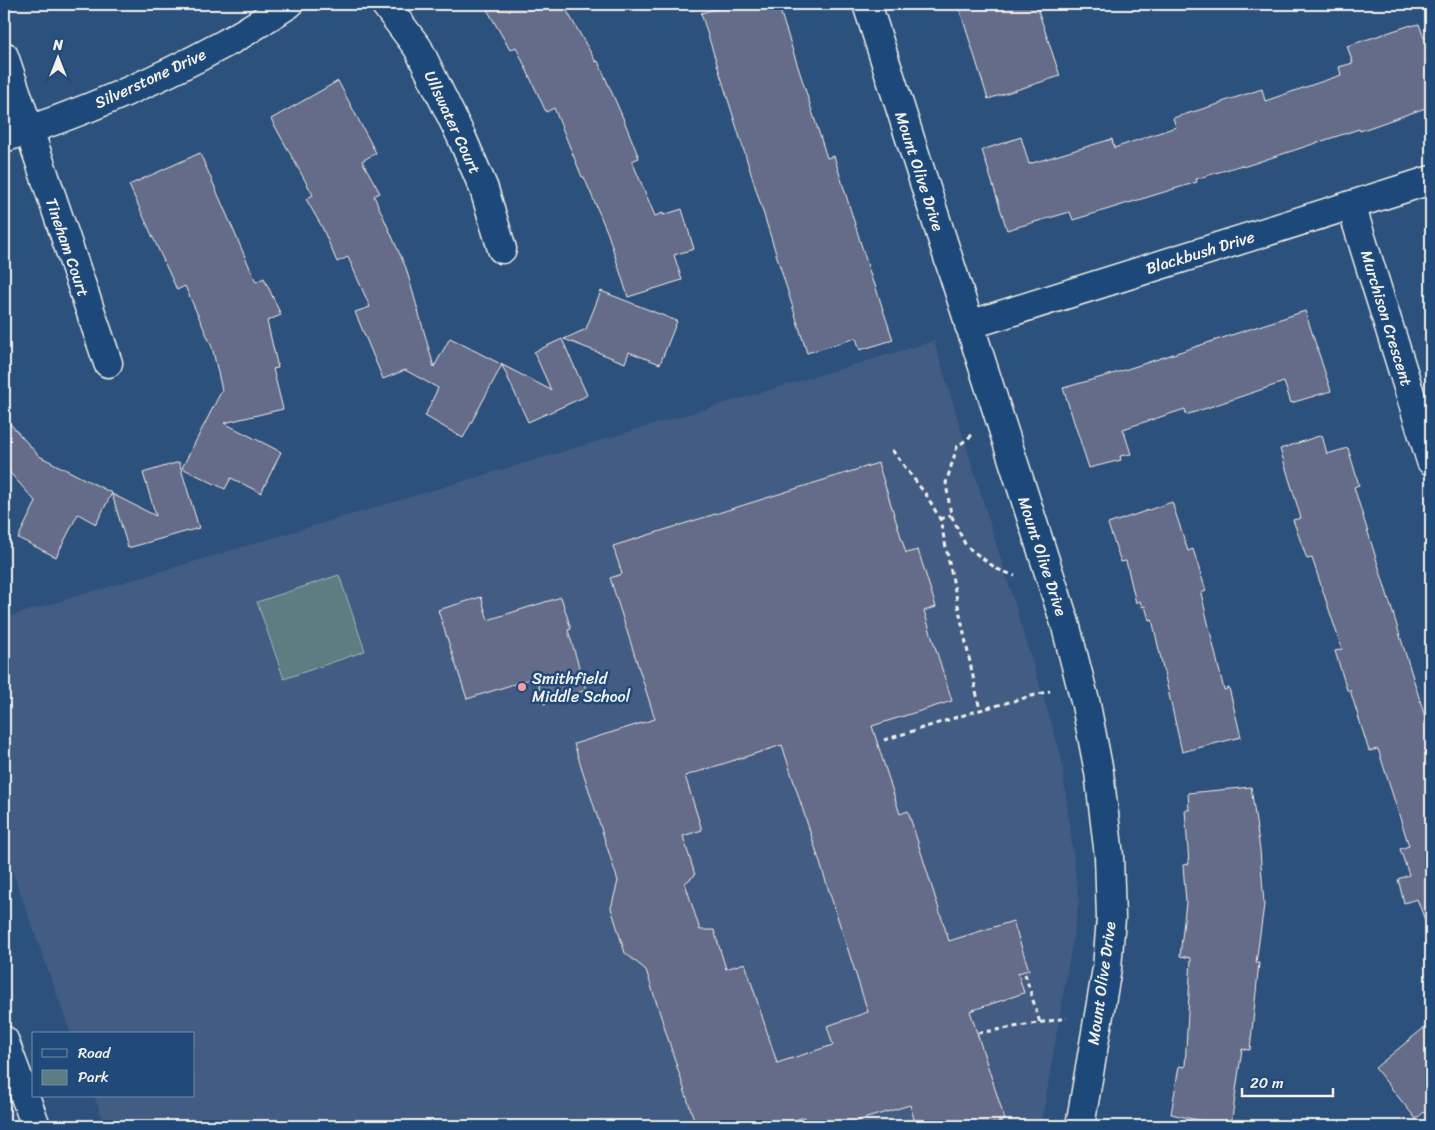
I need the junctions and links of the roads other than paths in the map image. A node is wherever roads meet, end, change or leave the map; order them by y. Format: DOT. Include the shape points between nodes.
graph roads {
  1 [pos="289,4"];
  2 [pos="385,4"];
  3 [pos="866,4"];
  4 [pos="4,56"];
  5 [pos="16,134"];
  6 [pos="1431,180"];
  7 [pos="1351,205"];
  8 [pos="502,249"];
  9 [pos="969,325"];
  10 [pos="108,364"];
  11 [pos="1431,461"];
  12 [pos="4,1040"];
  13 [pos="36,1126"];
  14 [pos="1080,1126"];
  1 -- 5 [label="street, Silverstone Drive" via="226,43 152,81"];
  2 -- 8 [label="street, Ullswater Court" via="418,48 462,138 484,189"];
  3 -- 9 [label="street, Mount Olive Drive"];
  4 -- 5 [label="street, Tineham Court"];
  5 -- 10 [label="street, Tineham Court"];
  6 -- 7 [label="street, Blackbush Drive"];
  7 -- 9 [label="street, Blackbush Drive"];
  7 -- 11 [label="street, Murchison Crescent"];
  9 -- 14 [label="street, Mount Olive Drive" via="1065,624 1099,772 1109,856 1111,918 1107,968"];
  12 -- 13 [label="street"];
}
